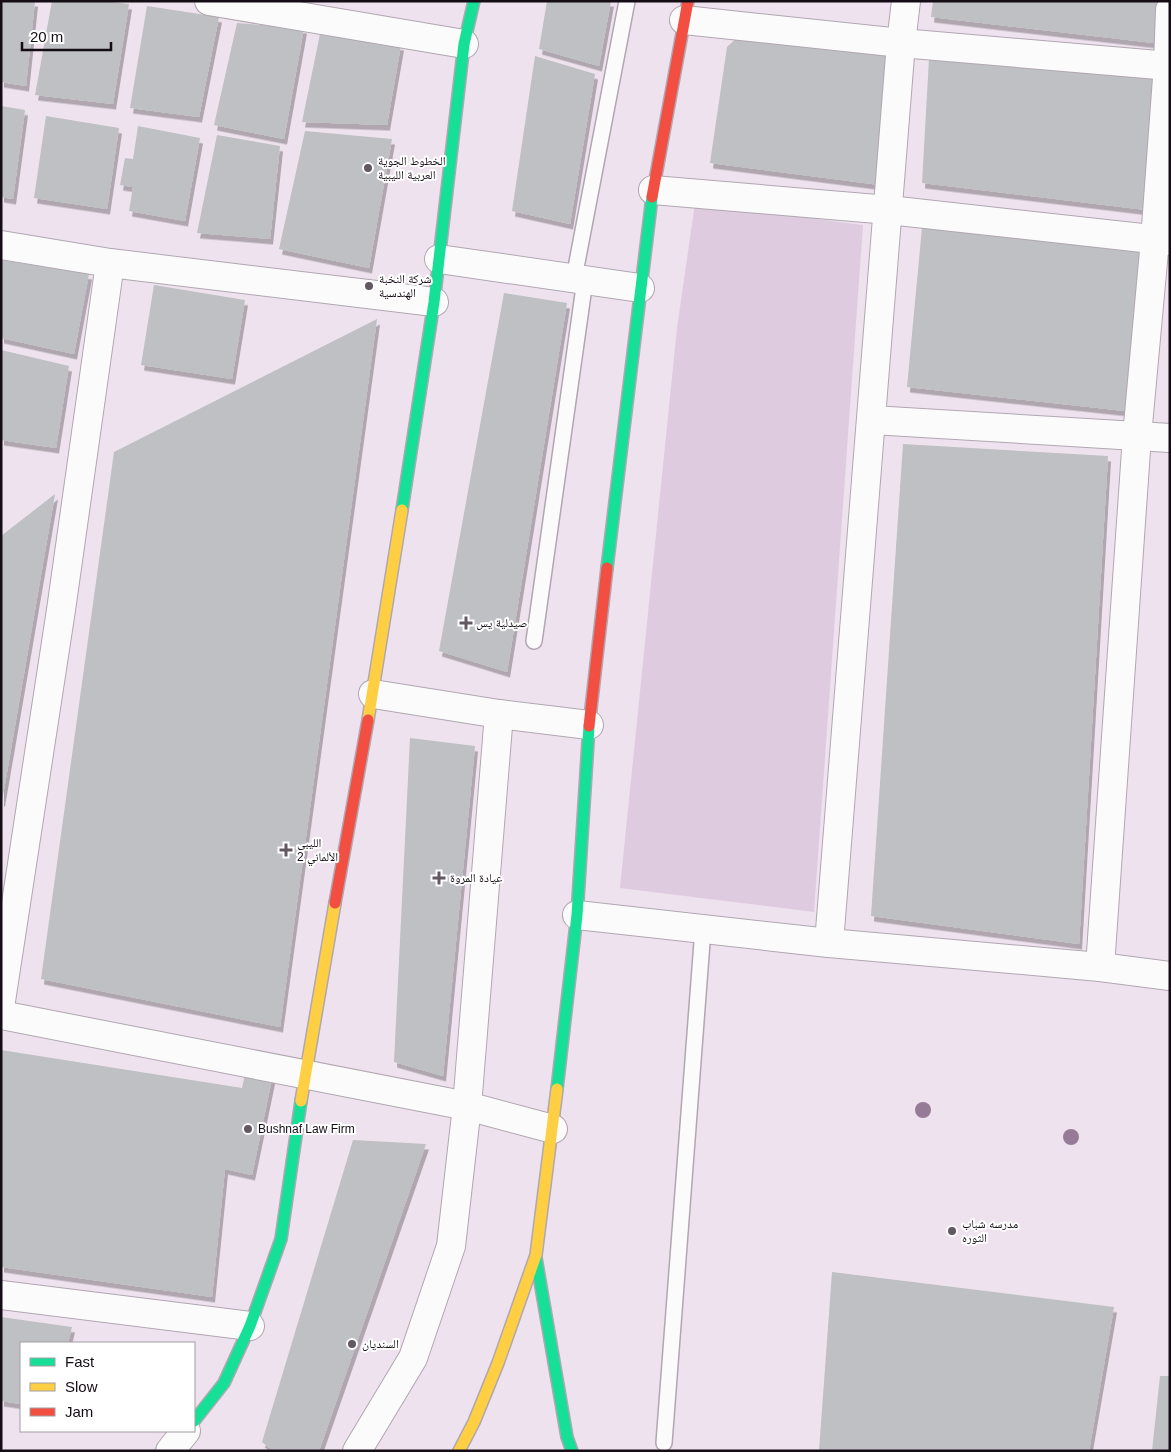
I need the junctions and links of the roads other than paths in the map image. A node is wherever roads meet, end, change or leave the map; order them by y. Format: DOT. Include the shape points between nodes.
graph roads {
  1 [pos="209,1"];
  2 [pos="474,1"];
  3 [pos="626,1"];
  4 [pos="906,1"];
  5 [pos="1170,10"];
  6 [pos="686,11"];
  7 [pos="902,43"];
  8 [pos="464,44"];
  9 [pos="1169,66"];
  10 [pos="653,190"];
  11 [pos="889,210"];
  12 [pos="1162,240"];
  13 [pos="1,245"];
  14 [pos="440,259"];
  15 [pos="110,263"];
  16 [pos="580,279"];
  17 [pos="640,288"];
  18 [pos="434,302"];
  19 [pos="872,420"];
  20 [pos="1137,436"];
  21 [pos="1170,438"];
  22 [pos="534,641"];
  23 [pos="373,694"];
  24 [pos="499,714"];
  25 [pos="589,725"];
  26 [pos="577,915"];
  27 [pos="703,929"];
  28 [pos="829,942"];
  29 [pos="1100,967"];
  30 [pos="1170,976"];
  31 [pos="1,1000"];
  32 [pos="1,1014"];
  33 [pos="305,1073"];
  34 [pos="467,1106"];
  35 [pos="552,1129"];
  36 [pos="536,1255"];
  37 [pos="1,1295"];
  38 [pos="250,1326"];
  39 [pos="195,1420"];
  40 [pos="185,1432"];
  41 [pos="664,1443"];
  42 [pos="170,1451"];
  43 [pos="356,1451"];
  44 [pos="459,1451"];
  45 [pos="572,1451"];
  1 -- 8 [label="street"];
  2 -- 8 [label="street"];
  3 -- 16 [label="lane"];
  4 -- 7 [label="street"];
  5 -- 9 [label="street"];
  6 -- 7 [label="street"];
  6 -- 10 [label="street"];
  7 -- 9 [label="street"];
  7 -- 11 [label="street"];
  8 -- 14 [label="street"];
  9 -- 12 [label="street"];
  10 -- 11 [label="street"];
  10 -- 17 [label="street"];
  11 -- 12 [label="street"];
  11 -- 19 [label="street"];
  12 -- 20 [label="street"];
  13 -- 15 [label="street"];
  14 -- 16 [label="street"];
  14 -- 18 [label="street"];
  15 -- 18 [label="street"];
  15 -- 31 [label="street"];
  16 -- 17 [label="street"];
  16 -- 22 [label="lane"];
  17 -- 25 [label="street"];
  18 -- 23 [label="street"];
  19 -- 20 [label="street"];
  19 -- 28 [label="street"];
  20 -- 21 [label="street"];
  20 -- 29 [label="street"];
  23 -- 24 [label="street"];
  23 -- 33 [label="street"];
  24 -- 25 [label="street"];
  24 -- 34 [label="street"];
  25 -- 26 [label="street"];
  26 -- 27 [label="street"];
  26 -- 35 [label="street"];
  27 -- 28 [label="street"];
  27 -- 41 [label="lane"];
  28 -- 29 [label="street"];
  29 -- 30 [label="street"];
  32 -- 33 [label="street"];
  33 -- 34 [label="street"];
  33 -- 38 [label="street" via="281,1239"];
  34 -- 35 [label="street"];
  34 -- 43 [label="street" via="451,1246 413,1358"];
  35 -- 36 [label="street"];
  36 -- 44 [label="street" via="498,1363"];
  36 -- 45 [label="street" via="556,1378"];
  37 -- 38 [label="street"];
  38 -- 39 [label="street" via="224,1383"];
  40 -- 42 [label="street"];
}
